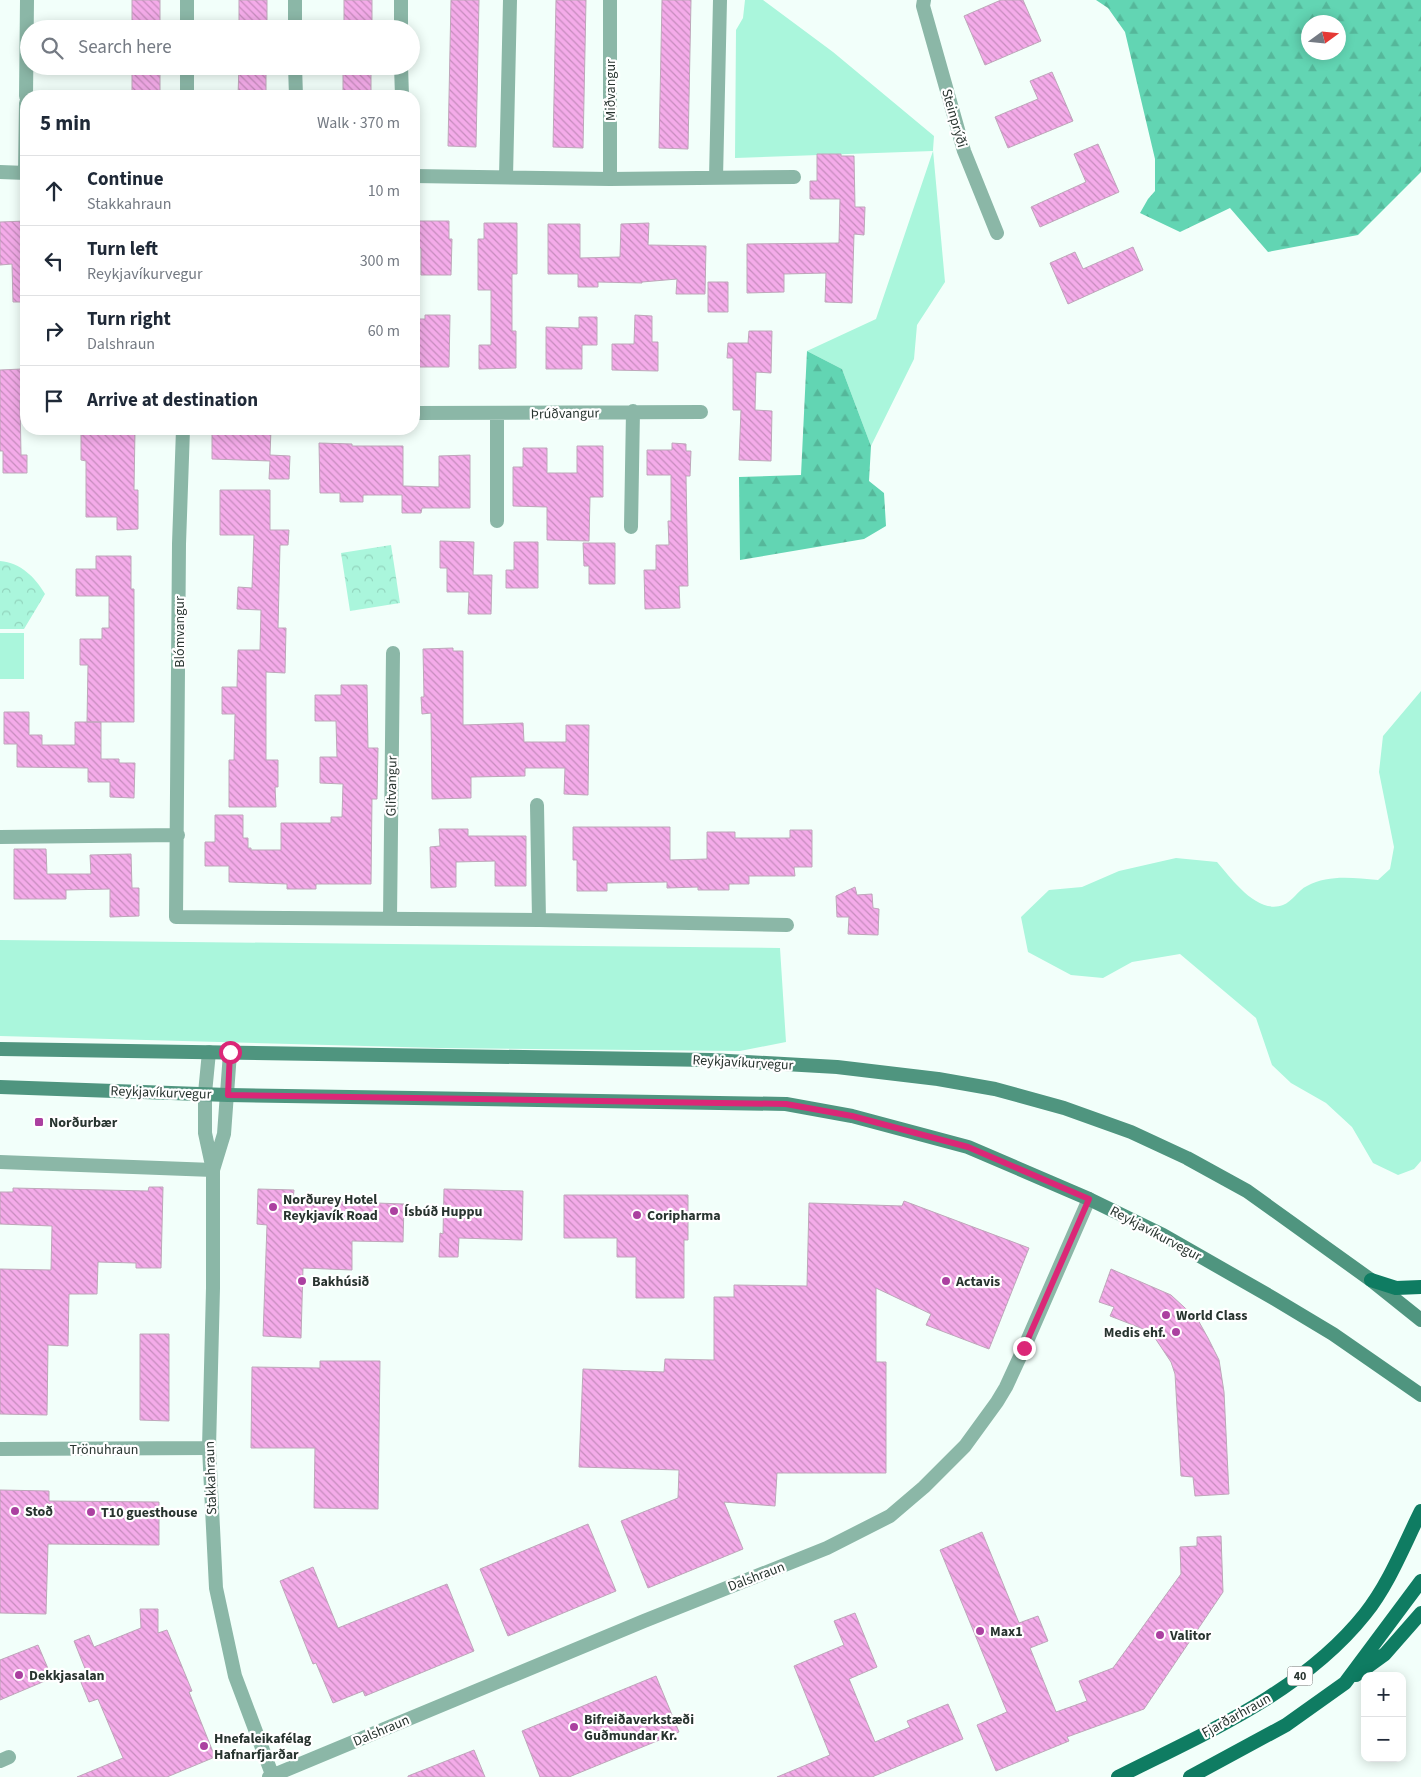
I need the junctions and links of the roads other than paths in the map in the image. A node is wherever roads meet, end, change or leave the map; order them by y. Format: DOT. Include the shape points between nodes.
graph roads {
  1 [pos="27,0"];
  2 [pos="186,0"];
  3 [pos="295,0"];
  4 [pos="401,0"];
  5 [pos="510,0"];
  6 [pos="610,0"];
  7 [pos="720,0"];
  8 [pos="924,0"];
  9 [pos="27,20"];
  10 [pos="187,20"];
  11 [pos="295,20"];
  12 [pos="401,20"];
  13 [pos="26,75"];
  14 [pos="187,75"];
  15 [pos="295,75"];
  16 [pos="401,75"];
  17 [pos="26,90"];
  18 [pos="187,90"];
  19 [pos="296,90"];
  20 [pos="402,90"];
  21 [pos="0,172"];
  22 [pos="20,173"];
  23 [pos="420,176"];
  24 [pos="506,177"];
  25 [pos="794,177"];
  26 [pos="716,178"];
  27 [pos="610,179"];
  28 [pos="997,233"];
  29 [pos="633,411"];
  30 [pos="701,412"];
  31 [pos="420,413"];
  32 [pos="497,414"];
  33 [pos="183,435"];
  34 [pos="497,521"];
  35 [pos="631,527"];
  36 [pos="393,653"];
  37 [pos="537,805"];
  38 [pos="178,835"];
  39 [pos="0,837"];
  40 [pos="390,919"];
  41 [pos="539,920"];
  42 [pos="787,925"];
  43 [pos="0,1049"];
  44 [pos="209,1052"];
  45 [pos="230,1052"];
  46 [pos="0,1087"];
  47 [pos="205,1093"];
  48 [pos="228,1095"];
  49 [pos="0,1162"];
  50 [pos="213,1170"];
  51 [pos="1089,1199"];
  52 [pos="1371,1280"];
  53 [pos="1421,1287"];
  54 [pos="1421,1320"];
  55 [pos="1421,1395"];
  56 [pos="209,1448"];
  57 [pos="0,1449"];
  58 [pos="1421,1511"];
  59 [pos="1421,1581"];
  60 [pos="1421,1613"];
  61 [pos="1345,1683"];
  62 [pos="271,1776"];
  63 [pos="1118,1777"];
  64 [pos="1190,1777"];
  1 -- 9 [label="street"];
  2 -- 10 [label="street"];
  3 -- 11 [label="street"];
  4 -- 12 [label="street"];
  5 -- 24 [label="street"];
  6 -- 27 [label="street, Miðvangur"];
  7 -- 26 [label="street"];
  8 -- 28 [label="street, Steinprýði" via="964,152"];
  13 -- 17 [label="street"];
  14 -- 18 [label="street"];
  15 -- 19 [label="street"];
  16 -- 20 [label="street"];
  21 -- 22 [label="street"];
  23 -- 24 [label="street"];
  24 -- 27 [label="street"];
  25 -- 26 [label="street"];
  26 -- 27 [label="street"];
  29 -- 30 [label="street, Þrúðvangur"];
  29 -- 32 [label="street, Þrúðvangur"];
  29 -- 35 [label="street"];
  31 -- 32 [label="street, Þrúðvangur"];
  32 -- 34 [label="street"];
  33 -- 38 [label="street, Blómvangur"];
  36 -- 40 [label="street, Glitvangur"];
  37 -- 41 [label="street"];
  38 -- 39 [label="street"];
  38 -- 40 [label="street, Blómvangur" via="176,917"];
  40 -- 41 [label="street"];
  41 -- 42 [label="street"];
  43 -- 44 [label="main road, Reykjavíkurvegur"];
  44 -- 45 [label="main road, Reykjavíkurvegur"];
  44 -- 47 [label="street, Stakkahraun"];
  45 -- 48 [label="street, Stakkahraun"];
  45 -- 52 [label="main road, Reykjavíkurvegur" via="710,1060 837,1068 995,1089 1064,1108 1131,1132 1187,1158 1247,1191"];
  46 -- 47 [label="main road, Reykjavíkurvegur"];
  47 -- 48 [label="main road, Reykjavíkurvegur"];
  47 -- 50 [label="street, Stakkahraun" via="205,1134"];
  48 -- 50 [label="street, Stakkahraun" via="224,1134"];
  48 -- 51 [label="main road, Reykjavíkurvegur" via="786,1104 852,1116 968,1147"];
  49 -- 50 [label="street"];
  50 -- 56 [label="street, Stakkahraun"];
  51 -- 55 [label="main road, Reykjavíkurvegur" via="1163,1235 1273,1298"];
  51 -- 62 [label="street, Dalshraun" via="997,1402 965,1446 890,1516 827,1548"];
  52 -- 53 [label="main road" via="1396,1288"];
  52 -- 54 [label="main road, Reykjavíkurvegur"];
  56 -- 57 [label="street, Trönuhraun"];
  56 -- 62 [label="street, Stakkahraun" via="216,1588 235,1676"];
  58 -- 63 [label="main road, Fjarðarhraun / 40" via="1366,1613 1314,1667 1219,1725"];
  59 -- 61 [label="main road, 40"];
  60 -- 61 [label="main road" via="1385,1654"];
  61 -- 64 [label="main road, 40" via="1286,1725"];
}
